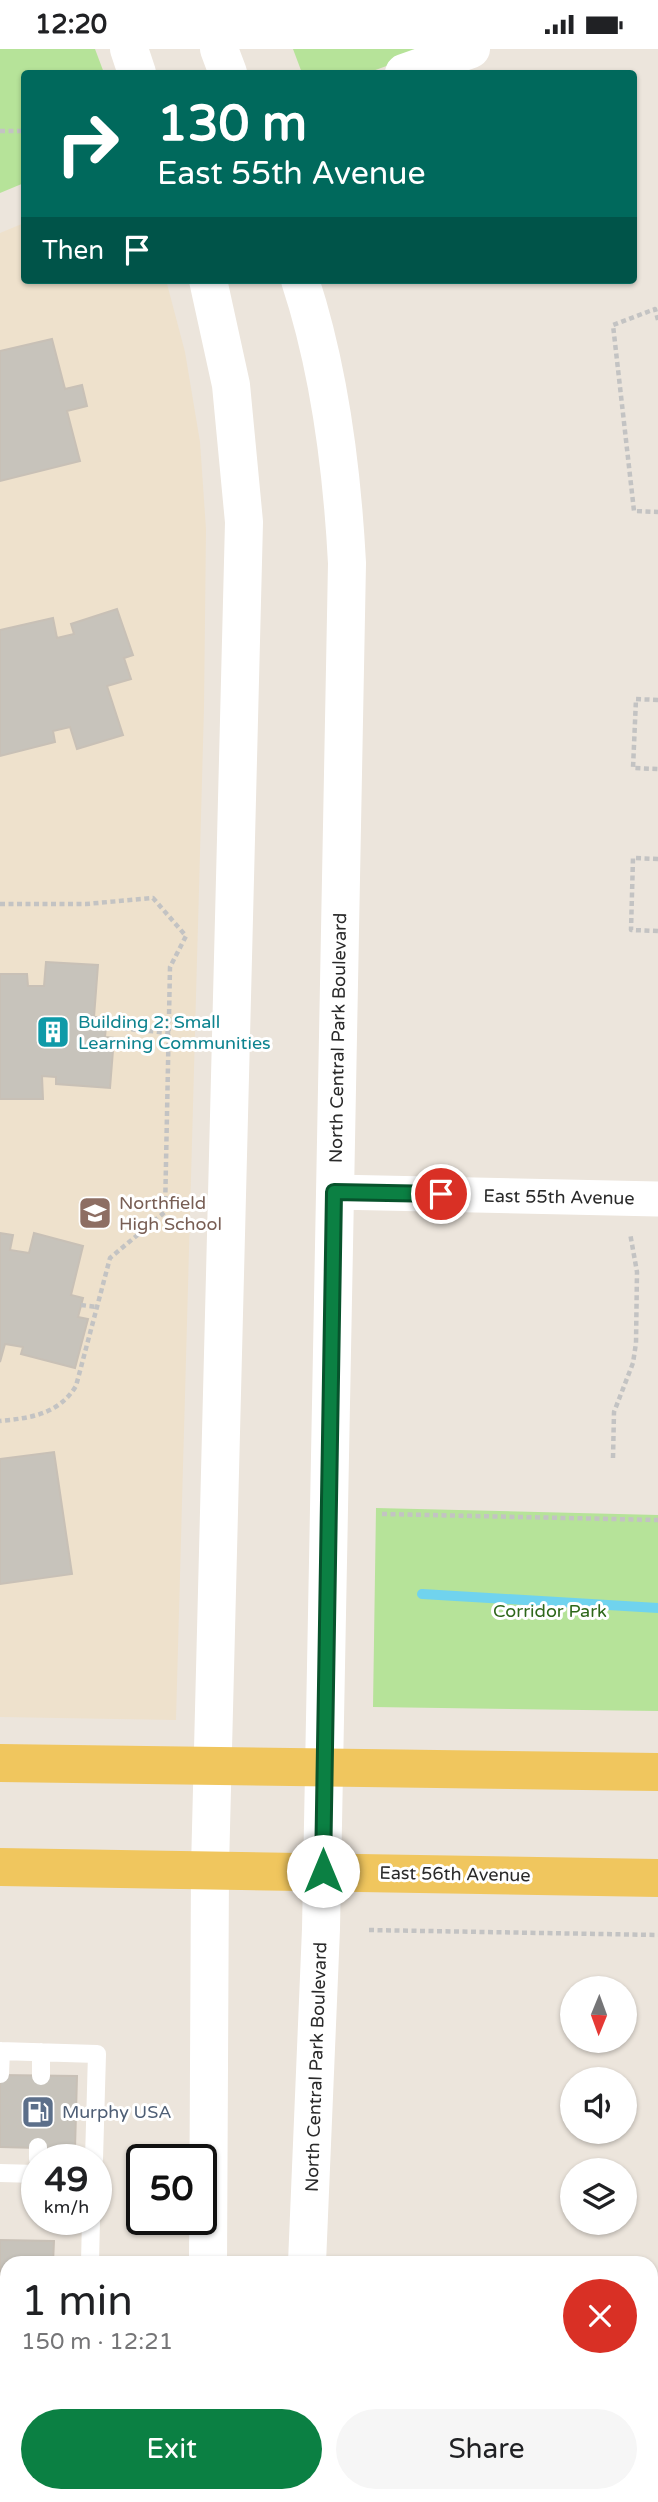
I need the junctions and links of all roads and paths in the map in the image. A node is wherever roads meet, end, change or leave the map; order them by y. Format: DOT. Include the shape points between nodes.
graph roads {
  1 [pos="129,49"];
  2 [pos="219,49"];
  3 [pos="471,49"];
  4 [pos="136,70"];
  5 [pos="227,70"];
  6 [pos="412,70"];
  7 [pos="0,131"];
  8 [pos="21,131"];
  9 [pos="209,284"];
  10 [pos="301,284"];
  11 [pos="658,320"];
  12 [pos="658,512"];
  13 [pos="658,700"];
  14 [pos="658,769"];
  15 [pos="658,859"];
  16 [pos="0,904"];
  17 [pos="658,931"];
  18 [pos="106,1027"];
  19 [pos="171,1033"];
  20 [pos="334,1192"];
  21 [pos="658,1199"];
  22 [pos="630,1233"];
  23 [pos="81,1305"];
  24 [pos="97,1307"];
  25 [pos="0,1421"];
  26 [pos="613,1458"];
  27 [pos="383,1514"];
  28 [pos="658,1520"];
  29 [pos="0,1763"];
  30 [pos="213,1765"];
  31 [pos="323,1766"];
  32 [pos="658,1772"];
  33 [pos="0,1867"];
  34 [pos="210,1868"];
  35 [pos="323,1871"];
  36 [pos="658,1878"];
  37 [pos="369,1930"];
  38 [pos="658,1935"];
  39 [pos="1,2051"];
  40 [pos="41,2052"];
  41 [pos="0,2074"];
  42 [pos="41,2076"];
  43 [pos="94,2144"];
  44 [pos="0,2173"];
  45 [pos="21,2174"];
  46 [pos="91,2235"];
  47 [pos="90,2256"];
  48 [pos="208,2256"];
  49 [pos="307,2256"];
  1 -- 4 [label="main road"];
  2 -- 5 [label="main road"];
  3 -- 6 [label="main road"];
  7 -- 8 [label="path"];
  9 -- 30 [label="main road" via="231,385 244,522"];
  10 -- 20 [label="main road, North Central Park Boulevard" via="333,422 347,563"];
  11 -- 12 [label="path" via="655,309 613,324 634,511"];
  13 -- 14 [label="path" via="636,699 634,768"];
  15 -- 17 [label="path" via="633,858 631,930"];
  16 -- 19 [label="path" via="153,898 186,936 170,967"];
  18 -- 19 [label="path"];
  19 -- 24 [label="path" via="165,1212 110,1258"];
  20 -- 21 [label="street, East 55th Avenue"];
  20 -- 31 [label="main road, North Central Park Boulevard"];
  22 -- 26 [label="path" via="637,1272 636,1343 614,1412"];
  23 -- 24 [label="path"];
  24 -- 25 [label="path" via="76,1386 67,1401 53,1411"];
  27 -- 28 [label="path"];
  29 -- 30 [label="main road"];
  30 -- 31 [label="main road"];
  30 -- 34 [label="main road"];
  31 -- 32 [label="main road"];
  31 -- 35 [label="main road, North Central Park Boulevard"];
  33 -- 34 [label="main road, East 56th Avenue"];
  34 -- 35 [label="main road, East 56th Avenue"];
  34 -- 48 [label="main road"];
  35 -- 36 [label="main road, East 56th Avenue"];
  35 -- 49 [label="main road, North Central Park Boulevard"];
  37 -- 38 [label="path"];
  39 -- 40 [label="lane"];
  39 -- 41 [label="lane"];
  40 -- 42 [label="lane"];
  40 -- 43 [label="lane" via="97,2054"];
  44 -- 45 [label="lane"];
  46 -- 47 [label="lane"];
}
